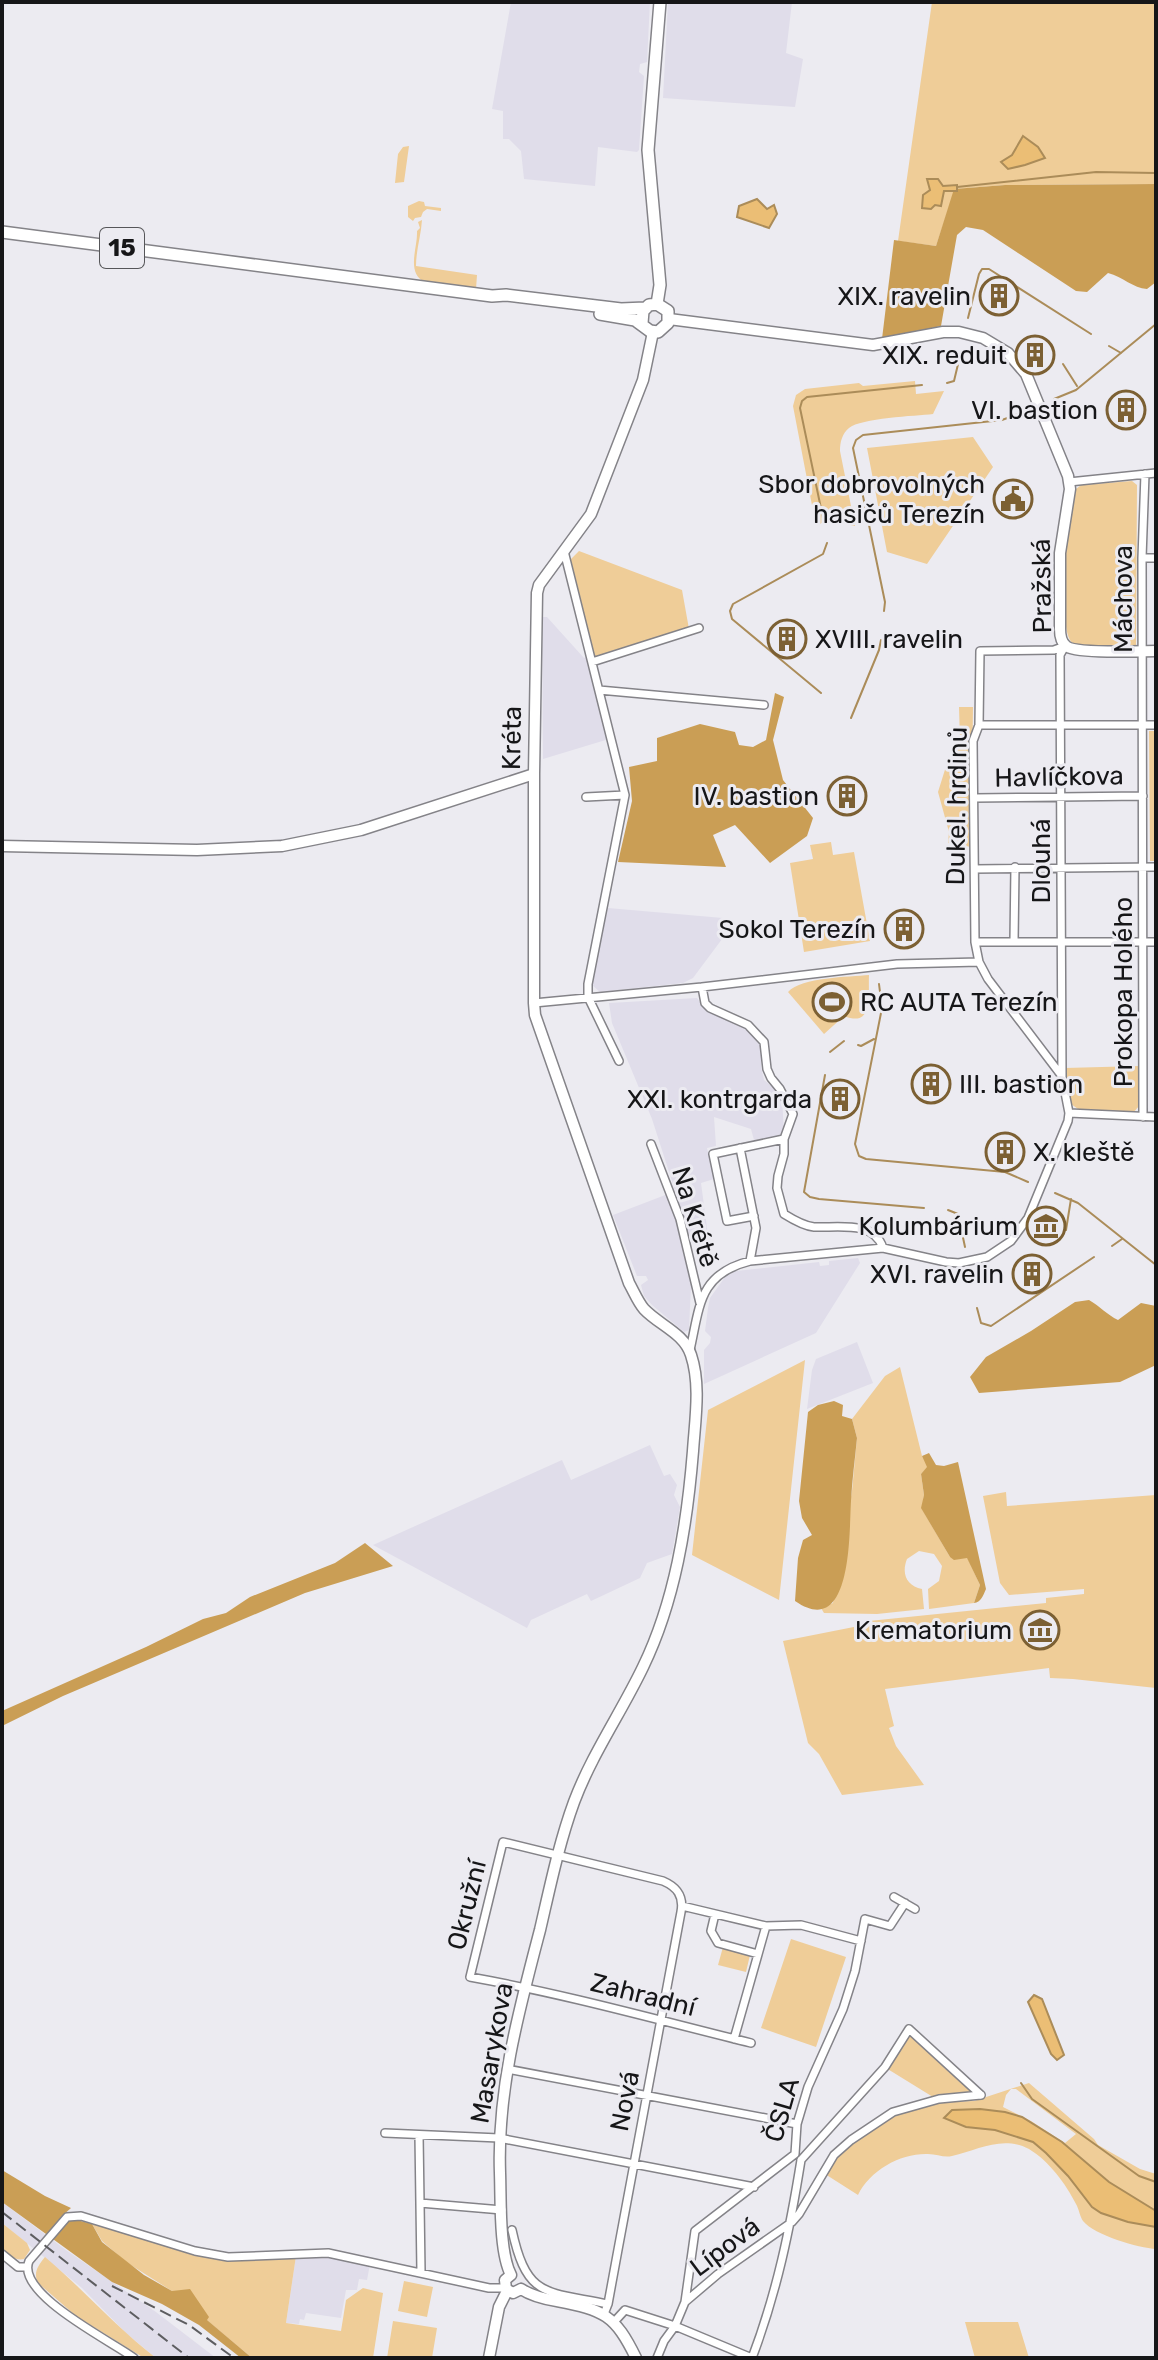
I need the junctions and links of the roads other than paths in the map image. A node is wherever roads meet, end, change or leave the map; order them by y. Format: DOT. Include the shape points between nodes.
graph roads {
  1 [pos="660,2"];
  2 [pos="2,232"];
  3 [pos="492,296"];
  4 [pos="657,304"];
  5 [pos="645,308"];
  6 [pos="669,319"];
  7 [pos="642,323"];
  8 [pos="653,332"];
  9 [pos="1156,473"];
  10 [pos="1145,474"];
  11 [pos="1069,482"];
  12 [pos="564,551"];
  13 [pos="1142,558"];
  14 [pos="1156,558"];
  15 [pos="699,628"];
  16 [pos="1065,646"];
  17 [pos="1143,651"];
  18 [pos="1156,651"];
  19 [pos="592,662"];
  20 [pos="599,690"];
  21 [pos="764,705"];
  22 [pos="979,725"];
  23 [pos="1143,725"];
  24 [pos="1156,725"];
  25 [pos="1061,726"];
  26 [pos="534,774"];
  27 [pos="625,795"];
  28 [pos="1143,796"];
  29 [pos="586,797"];
  30 [pos="1060,797"];
  31 [pos="975,798"];
  32 [pos="2,846"];
  33 [pos="1015,867"];
  34 [pos="1144,867"];
  35 [pos="1156,867"];
  36 [pos="1060,868"];
  37 [pos="975,869"];
  38 [pos="1014,941"];
  39 [pos="1061,941"];
  40 [pos="975,942"];
  41 [pos="1143,942"];
  42 [pos="1156,942"];
  43 [pos="979,962"];
  44 [pos="702,987"];
  45 [pos="588,997"];
  46 [pos="534,1003"];
  47 [pos="1144,1035"];
  48 [pos="1155,1035"];
  49 [pos="619,1061"];
  50 [pos="1062,1077"];
  51 [pos="1069,1113"];
  52 [pos="1143,1117"];
  53 [pos="1156,1117"];
  54 [pos="784,1139"];
  55 [pos="651,1144"];
  56 [pos="740,1148"];
  57 [pos="754,1216"];
  58 [pos="883,1248"];
  59 [pos="750,1261"];
  60 [pos="700,1303"];
  61 [pos="690,1351"];
  62 [pos="558,1855"];
  63 [pos="894,1897"];
  64 [pos="905,1903"];
  65 [pos="682,1906"];
  66 [pos="915,1909"];
  67 [pos="715,1914"];
  68 [pos="766,1926"];
  69 [pos="861,1941"];
  70 [pos="758,1954"];
  71 [pos="525,1987"];
  72 [pos="661,2020"];
  73 [pos="734,2039"];
  74 [pos="751,2043"];
  75 [pos="507,2069"];
  76 [pos="647,2096"];
  77 [pos="797,2124"];
  78 [pos="385,2133"];
  79 [pos="419,2135"];
  80 [pos="499,2138"];
  81 [pos="798,2157"];
  82 [pos="634,2164"];
  83 [pos="754,2187"];
  84 [pos="420,2203"];
  85 [pos="502,2210"];
  86 [pos="792,2222"];
  87 [pos="512,2230"];
  88 [pos="2,2254"];
  89 [pos="27,2267"];
  90 [pos="421,2272"];
  91 [pos="511,2275"];
  92 [pos="506,2289"];
  93 [pos="521,2289"];
  94 [pos="685,2302"];
  95 [pos="606,2309"];
  96 [pos="614,2322"];
  97 [pos="675,2326"];
  98 [pos="134,2358"];
  99 [pos="489,2358"];
  100 [pos="636,2358"];
  101 [pos="657,2358"];
  102 [pos="752,2358"];
  1 -- 4 [label="main road" via="648,150 660,285"];
  2 -- 3 [label="main road, 15"];
  3 -- 5 [label="main road, 15"];
  3 -- 7 [label="main road, 15"];
  4 -- 5 [label="main road, 15"];
  4 -- 6 [label="main road" via="665,307"];
  5 -- 7 [label="main road"];
  6 -- 8 [label="main road" via="666,327"];
  6 -- 11 [label="street" via="862,344 943,332 983,338 1008,353 1026,374"];
  7 -- 8 [label="main road, 15"];
  8 -- 12 [label="street, Kréta" via="643,380 600,492"];
  9 -- 10 [label="street"];
  10 -- 11 [label="street"];
  10 -- 13 [label="street, Máchova"];
  11 -- 16 [label="street, Pražská" via="1060,553 1060,635"];
  12 -- 19 [label="street"];
  12 -- 26 [label="street, Kréta" via="537,593"];
  13 -- 14 [label="street"];
  13 -- 17 [label="street, Máchova"];
  15 -- 19 [label="street"];
  16 -- 17 [label="street, Pražská"];
  16 -- 22 [label="street, Dukel. hrdinů" via="980,651"];
  16 -- 25 [label="street, Dlouhá" via="1060,655"];
  17 -- 18 [label="street, Pražská"];
  17 -- 23 [label="street, Máchova"];
  19 -- 20 [label="street"];
  20 -- 21 [label="street"];
  20 -- 27 [label="street"];
  22 -- 25 [label="street"];
  22 -- 31 [label="street, Dukel. hrdinů" via="973,741"];
  23 -- 24 [label="street"];
  23 -- 25 [label="street"];
  23 -- 28 [label="street, Máchova"];
  25 -- 30 [label="street, Dlouhá"];
  26 -- 32 [label="street" via="361,830 282,846"];
  26 -- 46 [label="street, Kréta"];
  27 -- 29 [label="street"];
  27 -- 45 [label="street"];
  28 -- 30 [label="street, Havlíčkova"];
  28 -- 34 [label="street, Prokopa Holého"];
  30 -- 31 [label="street, Havlíčkova"];
  30 -- 36 [label="street, Dlouhá"];
  31 -- 37 [label="street, Dukel. hrdinů"];
  33 -- 36 [label="street"];
  33 -- 37 [label="street"];
  33 -- 38 [label="street"];
  34 -- 35 [label="street"];
  34 -- 36 [label="street"];
  34 -- 41 [label="street, Prokopa Holého"];
  36 -- 39 [label="street, Dlouhá"];
  37 -- 40 [label="street, Dukel. hrdinů"];
  38 -- 39 [label="street"];
  38 -- 40 [label="street"];
  39 -- 41 [label="street"];
  39 -- 50 [label="street, Dlouhá"];
  40 -- 43 [label="street, Dukel. hrdinů"];
  41 -- 42 [label="street"];
  41 -- 47 [label="street, Prokopa Holého"];
  43 -- 44 [label="street" via="910,964"];
  43 -- 50 [label="street"];
  44 -- 45 [label="street"];
  44 -- 54 [label="street" via="710,1008 748,1025 764,1042 767,1069 793,1114"];
  45 -- 46 [label="street"];
  45 -- 49 [label="street"];
  46 -- 61 [label="street, Kréta" via="629,1283 644,1309"];
  47 -- 48 [label="street"];
  47 -- 52 [label="street, Prokopa Holého"];
  50 -- 51 [label="street, Dlouhá"];
  51 -- 52 [label="street"];
  51 -- 58 [label="street" via="1031,1212 1011,1241 974,1261 946,1262"];
  52 -- 53 [label="street"];
  54 -- 56 [label="street"];
  54 -- 58 [label="street" via="777,1188 784,1214 809,1226 869,1230"];
  55 -- 60 [label="street, Na Krétě" via="680,1219"];
  56 -- 57 [label="street"];
  56 -- 57 [label="street" via="713,1154 727,1221"];
  57 -- 59 [label="street"];
  58 -- 59 [label="street"];
  59 -- 60 [label="street" via="716,1275"];
  60 -- 61 [label="street"];
  61 -- 62 [label="street, Masarykova" via="697,1395 688,1501 667,1605 647,1658 586,1771"];
  62 -- 65 [label="street" via="663,1881 675,1886"];
  62 -- 71 [label="street, Masarykova"];
  62 -- 71 [label="street, Okružní" via="503,1842 470,1977"];
  63 -- 64 [label="street"];
  64 -- 66 [label="street"];
  64 -- 69 [label="street" via="890,1926 865,1919"];
  65 -- 67 [label="street"];
  65 -- 72 [label="street, Nová"];
  67 -- 68 [label="street"];
  67 -- 70 [label="street" via="714,1940"];
  68 -- 69 [label="street" via="801,1925"];
  68 -- 70 [label="street"];
  69 -- 77 [label="street, ČSLA" via="843,2009"];
  70 -- 73 [label="street"];
  71 -- 72 [label="street, Zahradní"];
  71 -- 75 [label="street, Masarykova"];
  72 -- 73 [label="street, Zahradní"];
  72 -- 76 [label="street, Nová"];
  73 -- 74 [label="street, Zahradní"];
  75 -- 76 [label="street"];
  75 -- 80 [label="street, Masarykova"];
  76 -- 77 [label="street"];
  76 -- 82 [label="street, Nová"];
  77 -- 81 [label="street, ČSLA"];
  78 -- 79 [label="street"];
  79 -- 80 [label="street"];
  79 -- 84 [label="street"];
  80 -- 82 [label="street"];
  80 -- 85 [label="street, Masarykova"];
  81 -- 83 [label="street, ČSLA"];
  81 -- 86 [label="street, Lípová"];
  81 -- 86 [label="street" via="885,2067 909,2029 981,2095 939,2099 893,2112 862,2132 834,2155"];
  82 -- 83 [label="street"];
  82 -- 95 [label="street, Nová"];
  83 -- 94 [label="street, ČSLA" via="695,2231"];
  84 -- 85 [label="street"];
  84 -- 90 [label="street"];
  85 -- 91 [label="street, Masarykova"];
  86 -- 94 [label="street, Lípová"];
  86 -- 102 [label="street"];
  87 -- 95 [label="street" via="524,2270 541,2288"];
  88 -- 89 [label="street" via="18,2267"];
  89 -- 90 [label="street" via="72,2215 228,2257 328,2253"];
  89 -- 98 [label="street" via="31,2281 64,2313"];
  90 -- 92 [label="street"];
  91 -- 92 [label="street"];
  91 -- 93 [label="street" via="520,2277"];
  92 -- 93 [label="street"];
  92 -- 99 [label="street"];
  93 -- 95 [label="street"];
  94 -- 97 [label="street, Lípová"];
  95 -- 96 [label="street"];
  96 -- 97 [label="street" via="625,2310"];
  96 -- 100 [label="street"];
  97 -- 101 [label="street, Lípová"];
  97 -- 102 [label="street"];
}
